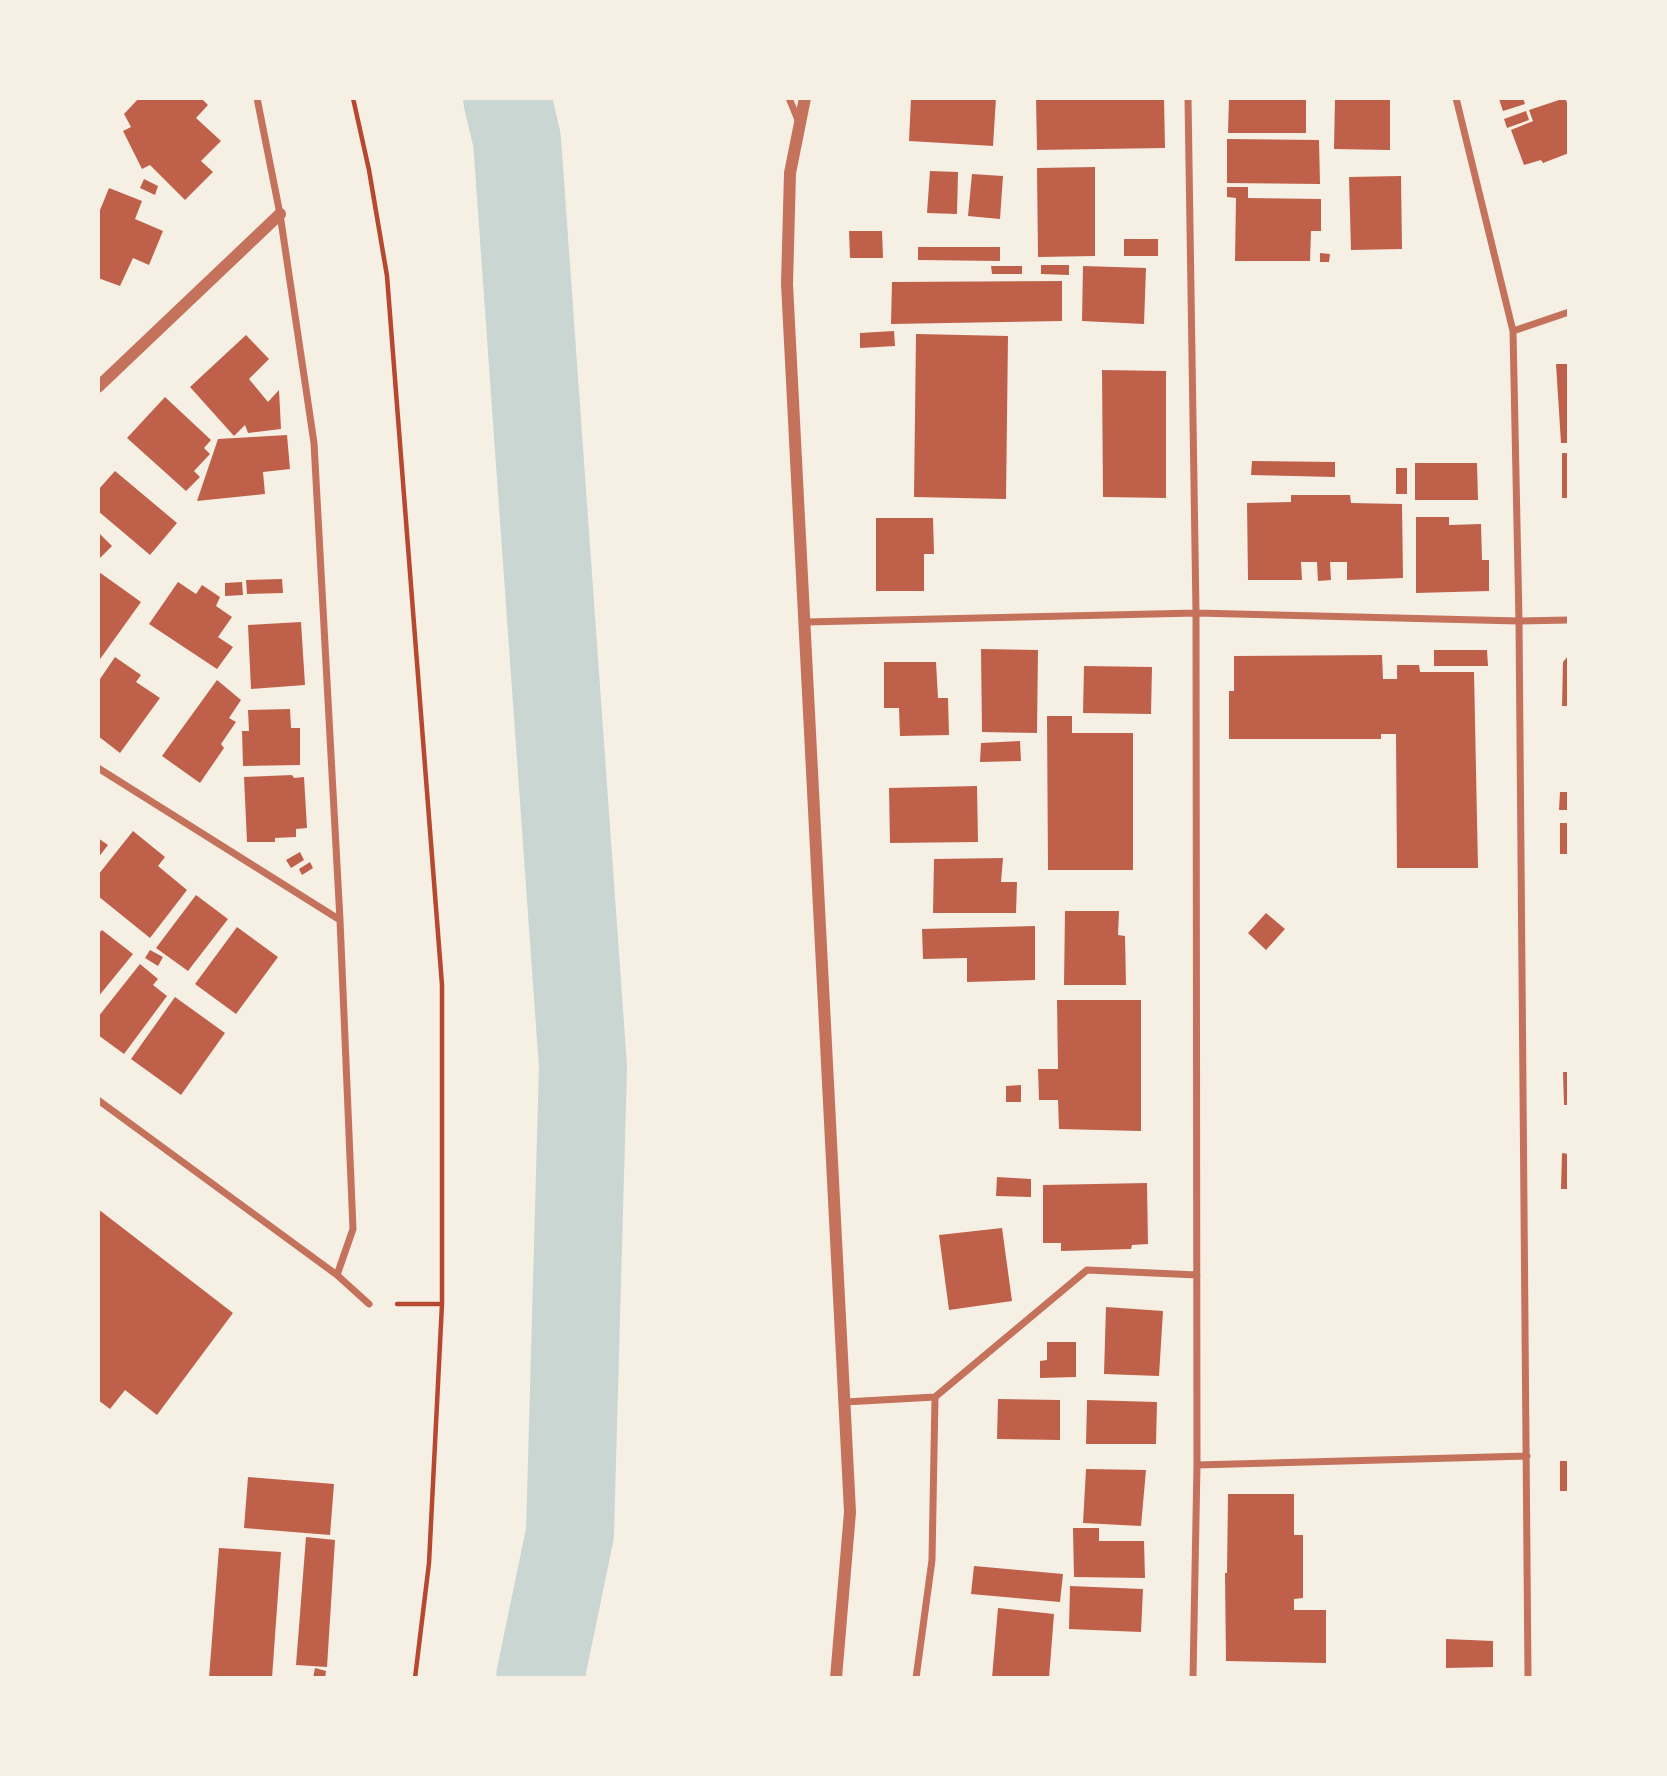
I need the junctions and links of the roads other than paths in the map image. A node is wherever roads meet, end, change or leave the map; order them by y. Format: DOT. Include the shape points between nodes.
graph roads {
  1 [pos="257,98"];
  2 [pos="789,98"];
  3 [pos="805,98"];
  4 [pos="1188,98"];
  5 [pos="1457,98"];
  6 [pos="800,124"];
  7 [pos="280,214"];
  8 [pos="1569,312"];
  9 [pos="1513,331"];
  10 [pos="98,387"];
  11 [pos="1196,613"];
  12 [pos="1569,620"];
  13 [pos="1519,621"];
  14 [pos="806,622"];
  15 [pos="98,768"];
  16 [pos="340,920"];
  17 [pos="98,1100"];
  18 [pos="337,1275"];
  19 [pos="1197,1275"];
  20 [pos="369,1304"];
  21 [pos="935,1397"];
  22 [pos="845,1402"];
  23 [pos="1527,1456"];
  24 [pos="1197,1465"];
  25 [pos="836,1678"];
  26 [pos="916,1678"];
  27 [pos="1193,1678"];
  28 [pos="1528,1678"];
  1 -- 7 [label="street"];
  2 -- 6 [label="street"];
  3 -- 6 [label="street"];
  4 -- 11 [label="street"];
  5 -- 9 [label="street"];
  6 -- 14 [label="street" via="790,173 787,284"];
  7 -- 10 [label="street"];
  7 -- 16 [label="street" via="314,443"];
  8 -- 9 [label="street"];
  9 -- 13 [label="street"];
  11 -- 13 [label="street"];
  11 -- 14 [label="street"];
  11 -- 19 [label="street"];
  12 -- 13 [label="street"];
  13 -- 23 [label="street"];
  14 -- 22 [label="street"];
  15 -- 16 [label="street"];
  16 -- 18 [label="street" via="353,1229"];
  17 -- 18 [label="street"];
  18 -- 20 [label="street"];
  19 -- 21 [label="street" via="1087,1270"];
  19 -- 24 [label="street"];
  21 -- 22 [label="street"];
  21 -- 26 [label="street" via="932,1560"];
  22 -- 25 [label="street" via="850,1512"];
  23 -- 24 [label="street"];
  23 -- 28 [label="street"];
  24 -- 27 [label="street"];
}
